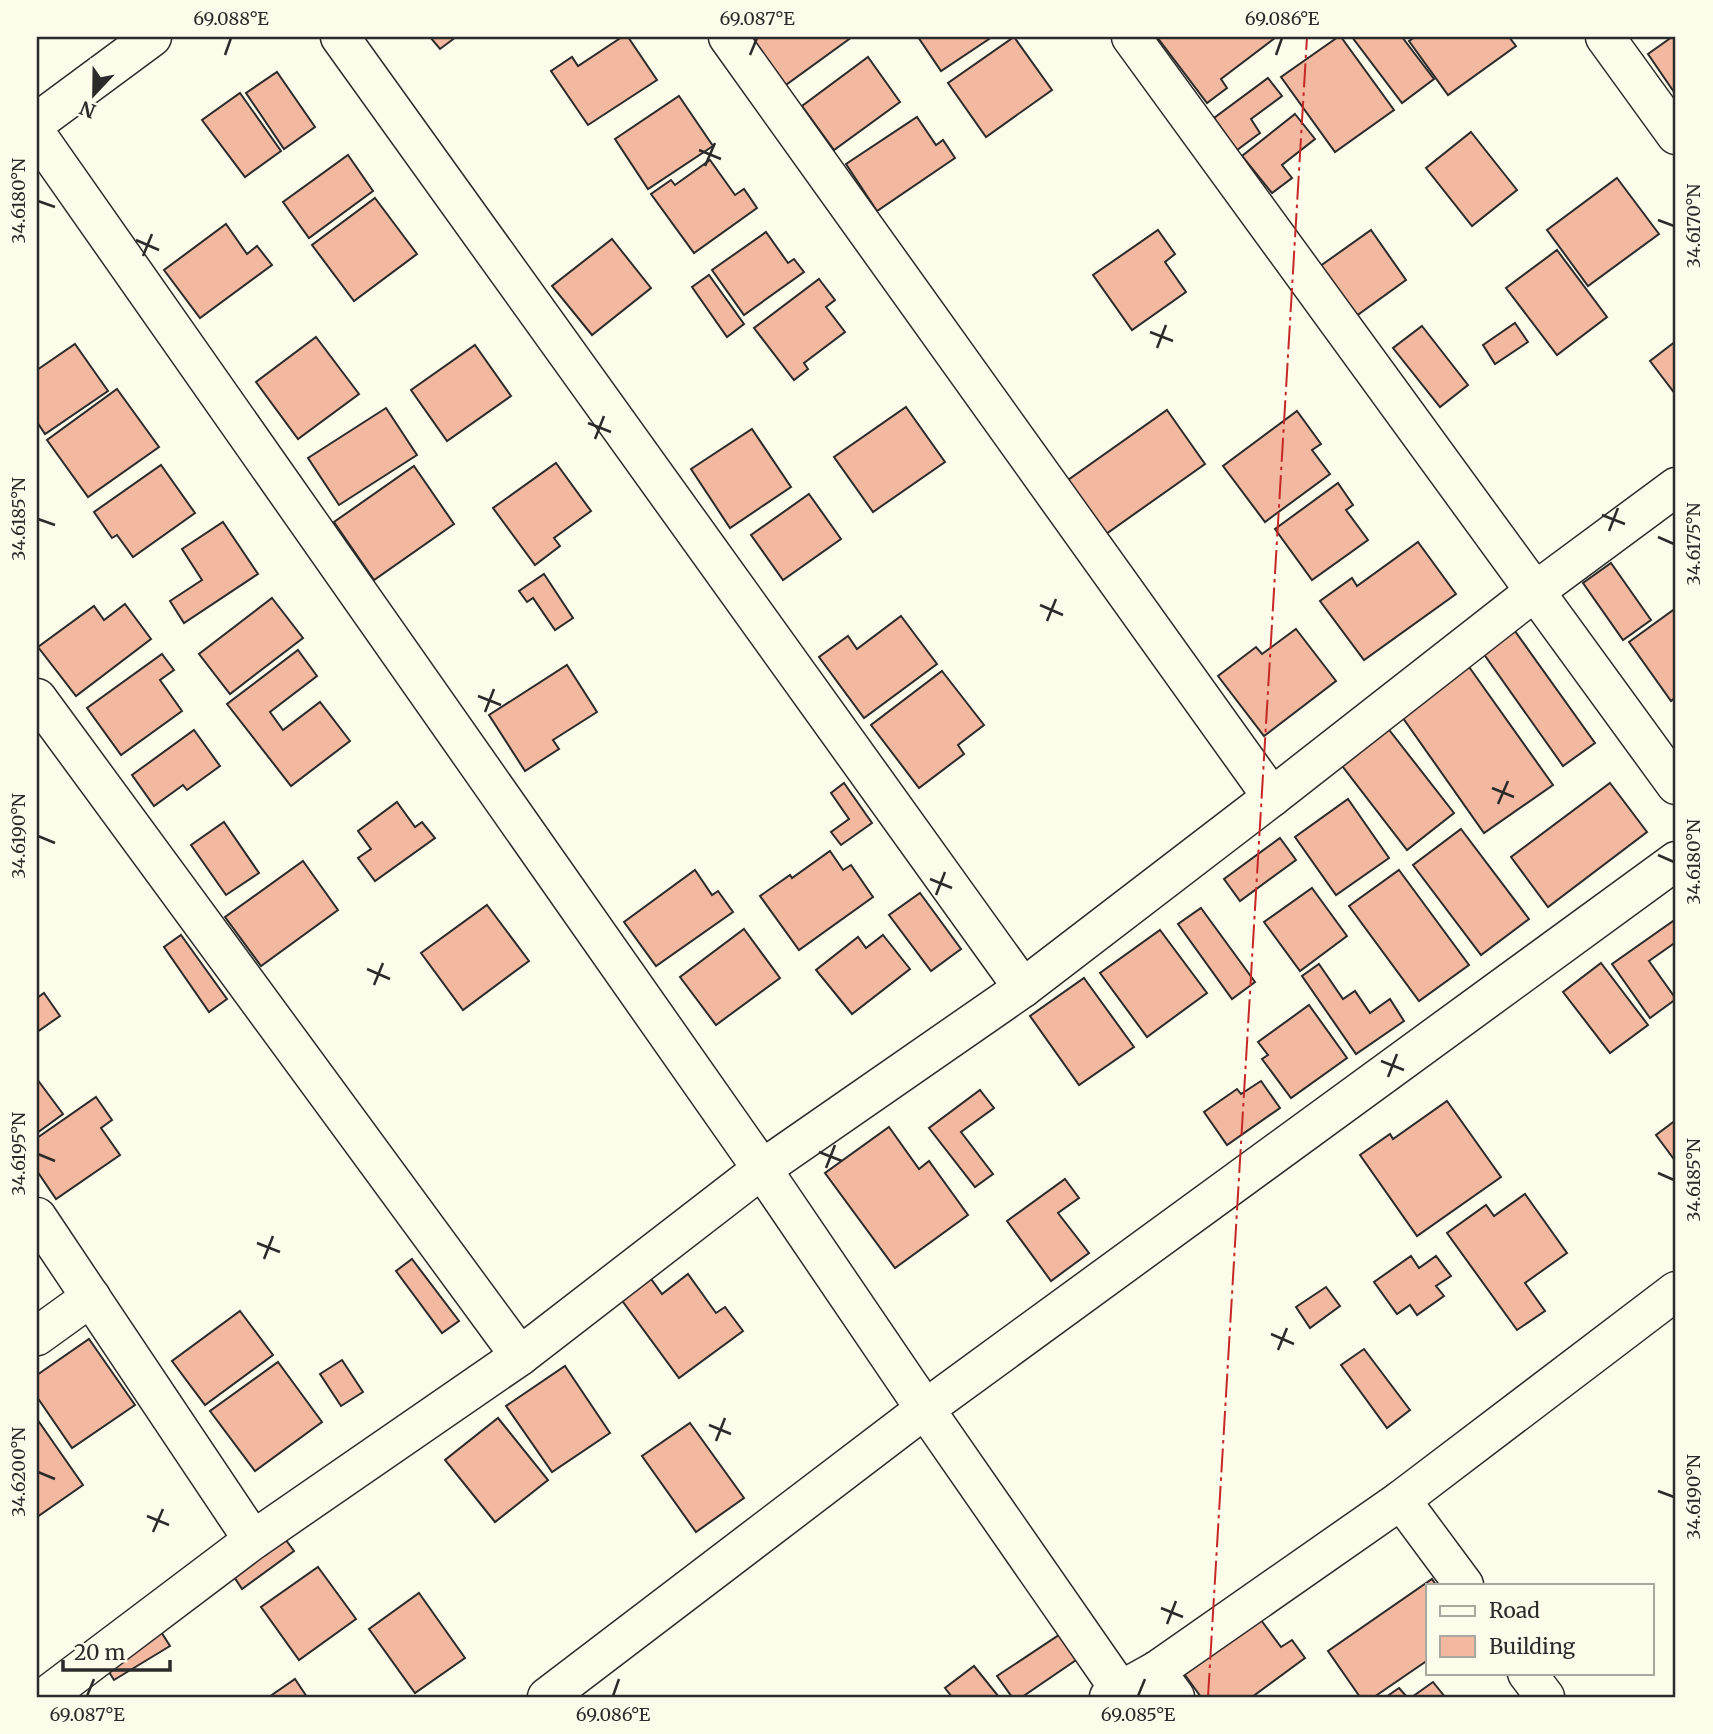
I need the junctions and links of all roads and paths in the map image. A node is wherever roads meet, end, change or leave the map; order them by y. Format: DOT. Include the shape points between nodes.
graph roads {
  1 [pos="152,37"];
  2 [pos="340,37"];
  3 [pos="728,37"];
  4 [pos="1131,37"];
  5 [pos="1605,37"];
  6 [pos="37,122"];
  7 [pos="37,135"];
  8 [pos="1676,135"];
  9 [pos="1676,487"];
  10 [pos="1534,592"];
  11 [pos="37,698"];
  12 [pos="1676,785"];
  13 [pos="1272,797"];
  14 [pos="1676,861"];
  15 [pos="1023,988"];
  16 [pos="762,1169"];
  17 [pos="37,1217"];
  18 [pos="1676,1290"];
  19 [pos="91,1297"];
  20 [pos="37,1336"];
  21 [pos="520,1356"];
  22 [pos="925,1409"];
  23 [pos="1401,1500"];
  24 [pos="253,1540"];
  25 [pos="1463,1584"];
  26 [pos="1528,1674"];
  27 [pos="1166,1684"];
  28 [pos="1115,1694"];
  29 [pos="45,1697"];
  30 [pos="547,1697"];
  31 [pos="1545,1697"];
  1 -- 6 [label="street"];
  2 -- 15 [label="street"];
  3 -- 13 [label="street"];
  4 -- 10 [label="street"];
  5 -- 8 [label="street"];
  7 -- 16 [label="street"];
  9 -- 10 [label="street"];
  10 -- 12 [label="street"];
  10 -- 13 [label="street"];
  11 -- 21 [label="street"];
  13 -- 15 [label="street"];
  14 -- 22 [label="street"];
  15 -- 16 [label="street"];
  16 -- 21 [label="street"];
  16 -- 22 [label="street"];
  17 -- 19 [label="street"];
  18 -- 23 [label="street"];
  19 -- 20 [label="street"];
  19 -- 24 [label="street"];
  21 -- 24 [label="street"];
  22 -- 28 [label="street"];
  22 -- 30 [label="street"];
  23 -- 25 [label="street"];
  23 -- 27 [label="street"];
  24 -- 29 [label="street"];
  26 -- 31 [label="street"];
  27 -- 28 [label="street"];
}
